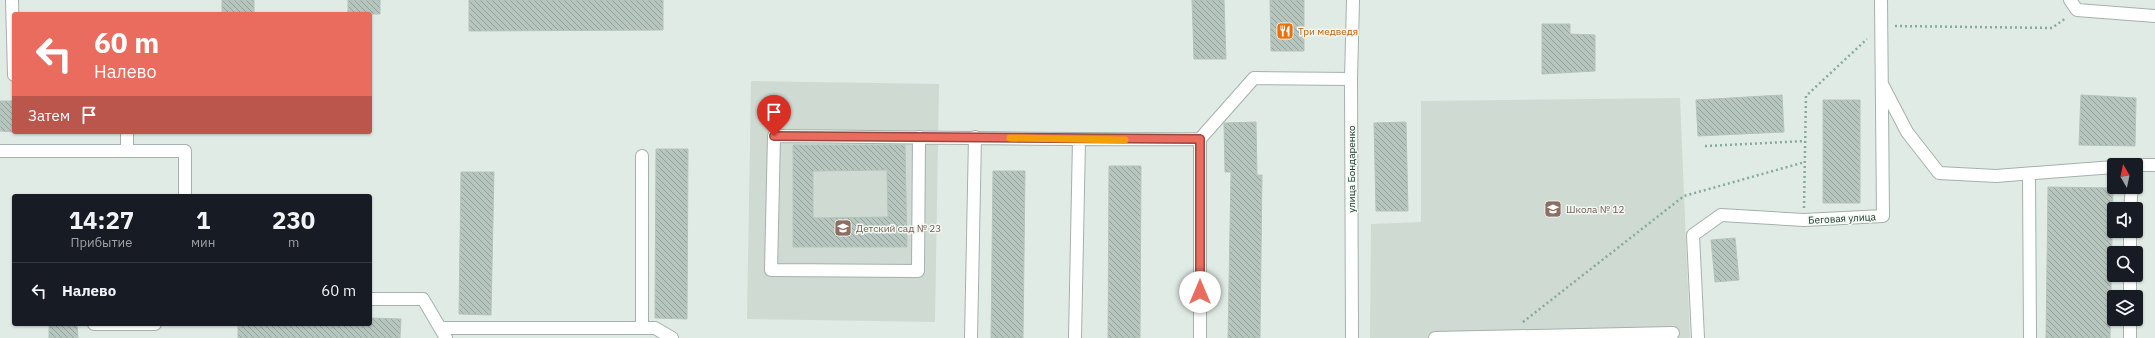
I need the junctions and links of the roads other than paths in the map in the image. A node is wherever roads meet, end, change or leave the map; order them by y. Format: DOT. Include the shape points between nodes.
graph roads {
  1 [pos="12,0"];
  2 [pos="1353,0"];
  3 [pos="1881,0"];
  4 [pos="2070,0"];
  5 [pos="12,12"];
  6 [pos="2155,16"];
  7 [pos="1350,79"];
  8 [pos="1881,81"];
  9 [pos="127,134"];
  10 [pos="920,136"];
  11 [pos="975,137"];
  12 [pos="1200,139"];
  13 [pos="1078,140"];
  14 [pos="0,151"];
  15 [pos="127,151"];
  16 [pos="642,156"];
  17 [pos="2143,165"];
  18 [pos="2155,165"];
  19 [pos="2107,168"];
  20 [pos="2029,174"];
  21 [pos="185,194"];
  22 [pos="372,299"];
  23 [pos="2130,326"];
  24 [pos="642,328"];
  25 [pos="444,333"];
  26 [pos="1673,333"];
  27 [pos="672,338"];
  28 [pos="971,338"];
  29 [pos="1075,338"];
  30 [pos="1200,338"];
  31 [pos="1352,338"];
  32 [pos="1434,338"];
  33 [pos="1698,338"];
  34 [pos="2030,338"];
  35 [pos="2130,338"];
  1 -- 5 [label="street"];
  2 -- 7 [label="street, улица Бондаренко"];
  3 -- 8 [label="street, Беговая улица"];
  4 -- 6 [label="street" via="2077,10"];
  7 -- 12 [label="street" via="1254,78"];
  7 -- 31 [label="street, улица Бондаренко"];
  8 -- 20 [label="street" via="1908,132 1939,173 1996,176"];
  8 -- 33 [label="street, Беговая улица" via="1884,216 1804,220 1721,215 1693,235"];
  9 -- 15 [label="street"];
  10 -- 10 [label="street" via="774,136 771,270 918,271"];
  10 -- 11 [label="street"];
  11 -- 13 [label="street"];
  11 -- 28 [label="street"];
  12 -- 13 [label="street"];
  12 -- 30 [label="street"];
  13 -- 29 [label="street"];
  14 -- 15 [label="street"];
  15 -- 21 [label="street" via="184,151"];
  16 -- 24 [label="street"];
  17 -- 18 [label="street"];
  19 -- 20 [label="street"];
  20 -- 34 [label="street"];
  22 -- 25 [label="street" via="423,299"];
  23 -- 35 [label="street"];
  24 -- 25 [label="street"];
  24 -- 27 [label="street" via="655,328"];
  26 -- 32 [label="street"];
}
